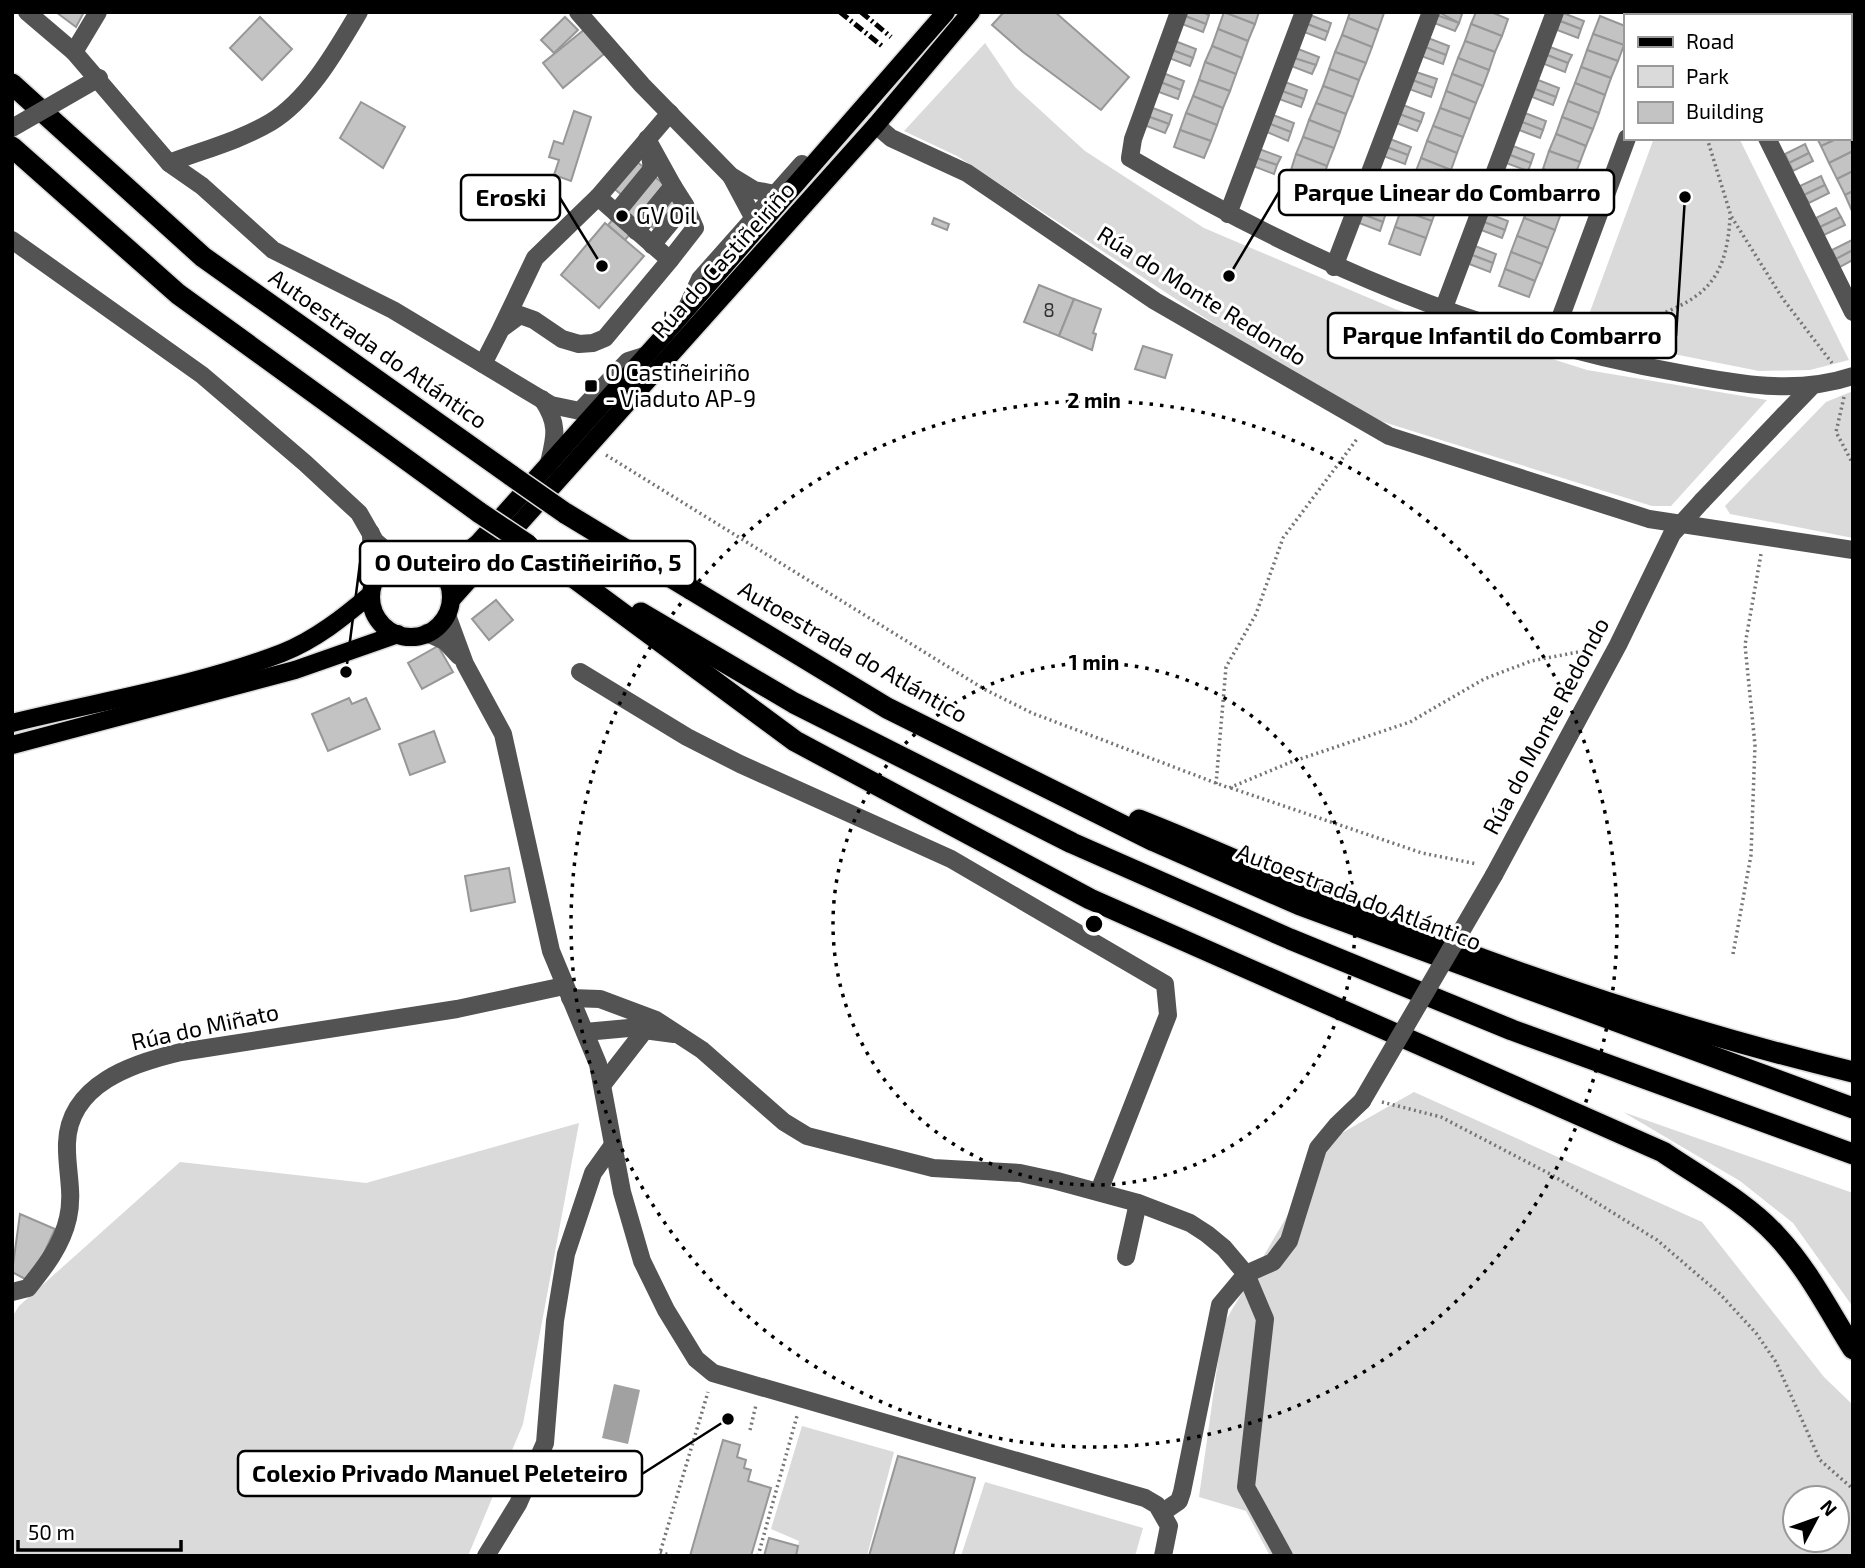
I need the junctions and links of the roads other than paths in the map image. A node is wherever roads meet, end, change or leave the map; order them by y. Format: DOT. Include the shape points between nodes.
graph roads {
  1 [pos="27,12"];
  2 [pos="97,12"];
  3 [pos="359,12"];
  4 [pos="578,12"];
  5 [pos="937,12"];
  6 [pos="946,12"];
  7 [pos="971,12"];
  8 [pos="1179,12"];
  9 [pos="1304,12"];
  10 [pos="1431,12"];
  11 [pos="1555,12"];
  12 [pos="1730,12"];
  13 [pos="1755,12"];
  14 [pos="74,52"];
  15 [pos="99,78"];
  16 [pos="12,84"];
  17 [pos="670,113"];
  18 [pos="876,125"];
  19 [pos="12,128"];
  20 [pos="647,139"];
  21 [pos="1626,140"];
  22 [pos="1768,140"];
  23 [pos="12,148"];
  24 [pos="170,163"];
  25 [pos="731,176"];
  26 [pos="673,186"];
  27 [pos="775,194"];
  28 [pos="598,197"];
  29 [pos="685,205"];
  30 [pos="615,213"];
  31 [pos="1228,214"];
  32 [pos="754,219"];
  33 [pos="636,231"];
  34 [pos="12,240"];
  35 [pos="652,245"];
  36 [pos="670,260"];
  37 [pos="1334,267"];
  38 [pos="1443,310"];
  39 [pos="1853,312"];
  40 [pos="684,313"];
  41 [pos="501,329"];
  42 [pos="1551,344"];
  43 [pos="647,355"];
  44 [pos="483,364"];
  45 [pos="1845,378"];
  46 [pos="1813,385"];
  47 [pos="542,399"];
  48 [pos="580,411"];
  49 [pos="552,448"];
  50 [pos="548,467"];
  51 [pos="1678,524"];
  52 [pos="371,533"];
  53 [pos="535,550"];
  54 [pos="1853,550"];
  55 [pos="396,559"];
  56 [pos="438,566"];
  57 [pos="371,591"];
  58 [pos="449,608"];
  59 [pos="427,633"];
  60 [pos="398,635"];
  61 [pos="466,664"];
  62 [pos="580,672"];
  63 [pos="12,723"];
  64 [pos="12,745"];
  65 [pos="1007,768"];
  66 [pos="567,992"];
  67 [pos="645,1030"];
  68 [pos="585,1032"];
  69 [pos="677,1034"];
  70 [pos="1853,1072"];
  71 [pos="603,1084"];
  72 [pos="1853,1108"];
  73 [pos="613,1145"];
  74 [pos="1853,1154"];
  75 [pos="1099,1191"];
  76 [pos="1138,1203"];
  77 [pos="1126,1257"];
  78 [pos="1245,1273"];
  79 [pos="12,1292"];
  80 [pos="1853,1349"];
  81 [pos="1163,1513"];
  82 [pos="486,1556"];
  83 [pos="1163,1556"];
  84 [pos="1284,1556"];
  1 -- 14 [label="street"];
  2 -- 14 [label="street"];
  3 -- 24 [label="street" via="304,91 273,120"];
  4 -- 17 [label="street"];
  5 -- 27 [label="street"];
  6 -- 40 [label="main road, Rúa do Castiñeiriño"];
  7 -- 18 [label="main road, Rúa do Castiñeiriño"];
  8 -- 31 [label="street" via="1130,158"];
  9 -- 31 [label="street"];
  10 -- 37 [label="street"];
  11 -- 38 [label="street"];
  12 -- 13 [label="street"];
  14 -- 15 [label="street"];
  15 -- 19 [label="street, bridge"];
  15 -- 24 [label="street"];
  16 -- 65 [label="highway, Autoestrada do Atlántico, bridge" via="203,257 512,477 887,708"];
  17 -- 20 [label="street"];
  17 -- 25 [label="street"];
  18 -- 51 [label="street, Rúa do Monte Redondo" via="891,138 967,173 1155,301 1367,425 1466,463"];
  18 -- 58 [label="main road, Rúa do Castiñeiriño"];
  20 -- 26 [label="street"];
  20 -- 28 [label="street"];
  20 -- 30 [label="street" via="652,169"];
  21 -- 42 [label="street"];
  22 -- 39 [label="street"];
  23 -- 53 [label="highway, bridge" via="178,294"];
  24 -- 44 [label="street" via="272,250 393,310"];
  25 -- 27 [label="street" via="754,190"];
  25 -- 32 [label="street"];
  26 -- 29 [label="street"];
  26 -- 33 [label="street"];
  27 -- 32 [label="street"];
  28 -- 30 [label="street"];
  28 -- 41 [label="street" via="535,258"];
  29 -- 35 [label="street"];
  29 -- 36 [label="street" via="695,228"];
  30 -- 33 [label="street"];
  31 -- 37 [label="street"];
  32 -- 40 [label="street" via="700,279"];
  33 -- 35 [label="street"];
  34 -- 52 [label="street" via="202,375 306,463 359,513"];
  35 -- 36 [label="street"];
  36 -- 41 [label="street" via="605,338 579,344 562,340 520,316"];
  37 -- 38 [label="street"];
  38 -- 42 [label="street"];
  40 -- 43 [label="main road, Rúa do Castiñeiriño"];
  41 -- 44 [label="street"];
  42 -- 46 [label="street" via="1700,377 1770,387"];
  43 -- 48 [label="street" via="628,361"];
  43 -- 50 [label="main road, Rúa do Castiñeiriño"];
  44 -- 47 [label="street"];
  45 -- 46 [label="street"];
  46 -- 51 [label="street, bridge"];
  47 -- 48 [label="street"];
  47 -- 49 [label="street" via="552,414"];
  48 -- 49 [label="street"];
  49 -- 50 [label="street"];
  50 -- 56 [label="main road, Rúa do Castiñeiriño" via="469,551"];
  51 -- 54 [label="street, Rúa do Monte Redondo"];
  51 -- 78 [label="street, Rúa do Monte Redondo, bridge" via="1497,870 1362,1101 1318,1148 1289,1241 1273,1262"];
  52 -- 55 [label="street"];
  52 -- 57 [label="street"];
  53 -- 74 [label="highway" via="794,704 1072,843 1512,1030"];
  53 -- 80 [label="highway" via="795,741 1090,899 1663,1152 1776,1235 1804,1269"];
  55 -- 56 [label="main road" via="418,557"];
  55 -- 57 [label="main road" via="385,566"];
  56 -- 58 [label="main road" via="446,576"];
  57 -- 60 [label="main road" via="381,623"];
  57 -- 63 [label="main road" via="335,624 282,653"];
  58 -- 59 [label="main road"];
  58 -- 61 [label="street"];
  59 -- 60 [label="main road"];
  59 -- 61 [label="street" via="445,641"];
  60 -- 64 [label="main road" via="295,670"];
  61 -- 66 [label="street" via="506,742 551,951"];
  62 -- 75 [label="street" via="740,764 951,859 1165,984 1168,1015"];
  65 -- 70 [label="highway" via="1360,913 1543,979 1767,1051"];
  65 -- 72 [label="highway, Autoestrada do Atlántico" via="1154,841 1300,905"];
  66 -- 68 [label="street"];
  66 -- 69 [label="street, Rúa do Miñato" via="617,1003"];
  66 -- 79 [label="street, Rúa do Miñato" via="181,1052 111,1076 86,1098 70,1125 71,1203 59,1243 28,1288"];
  67 -- 68 [label="street"];
  67 -- 69 [label="street"];
  67 -- 71 [label="street"];
  68 -- 71 [label="street"];
  69 -- 75 [label="street, Rúa do Miñato" via="702,1049 783,1122 807,1136 933,1168 1020,1173"];
  71 -- 73 [label="street"];
  73 -- 81 [label="street" via="642,1261 696,1359 713,1373 1145,1498"];
  73 -- 82 [label="street" via="593,1174 570,1242 555,1321 545,1443 518,1504"];
  75 -- 76 [label="street, Rúa do Miñato"];
  76 -- 77 [label="street"];
  76 -- 78 [label="street, Rúa do Miñato" via="1208,1234"];
  78 -- 81 [label="street" via="1220,1305 1182,1492 1179,1501"];
  78 -- 84 [label="street, Rúa do Miñato" via="1265,1319 1246,1486"];
  81 -- 83 [label="street" via="1169,1534"];
}
